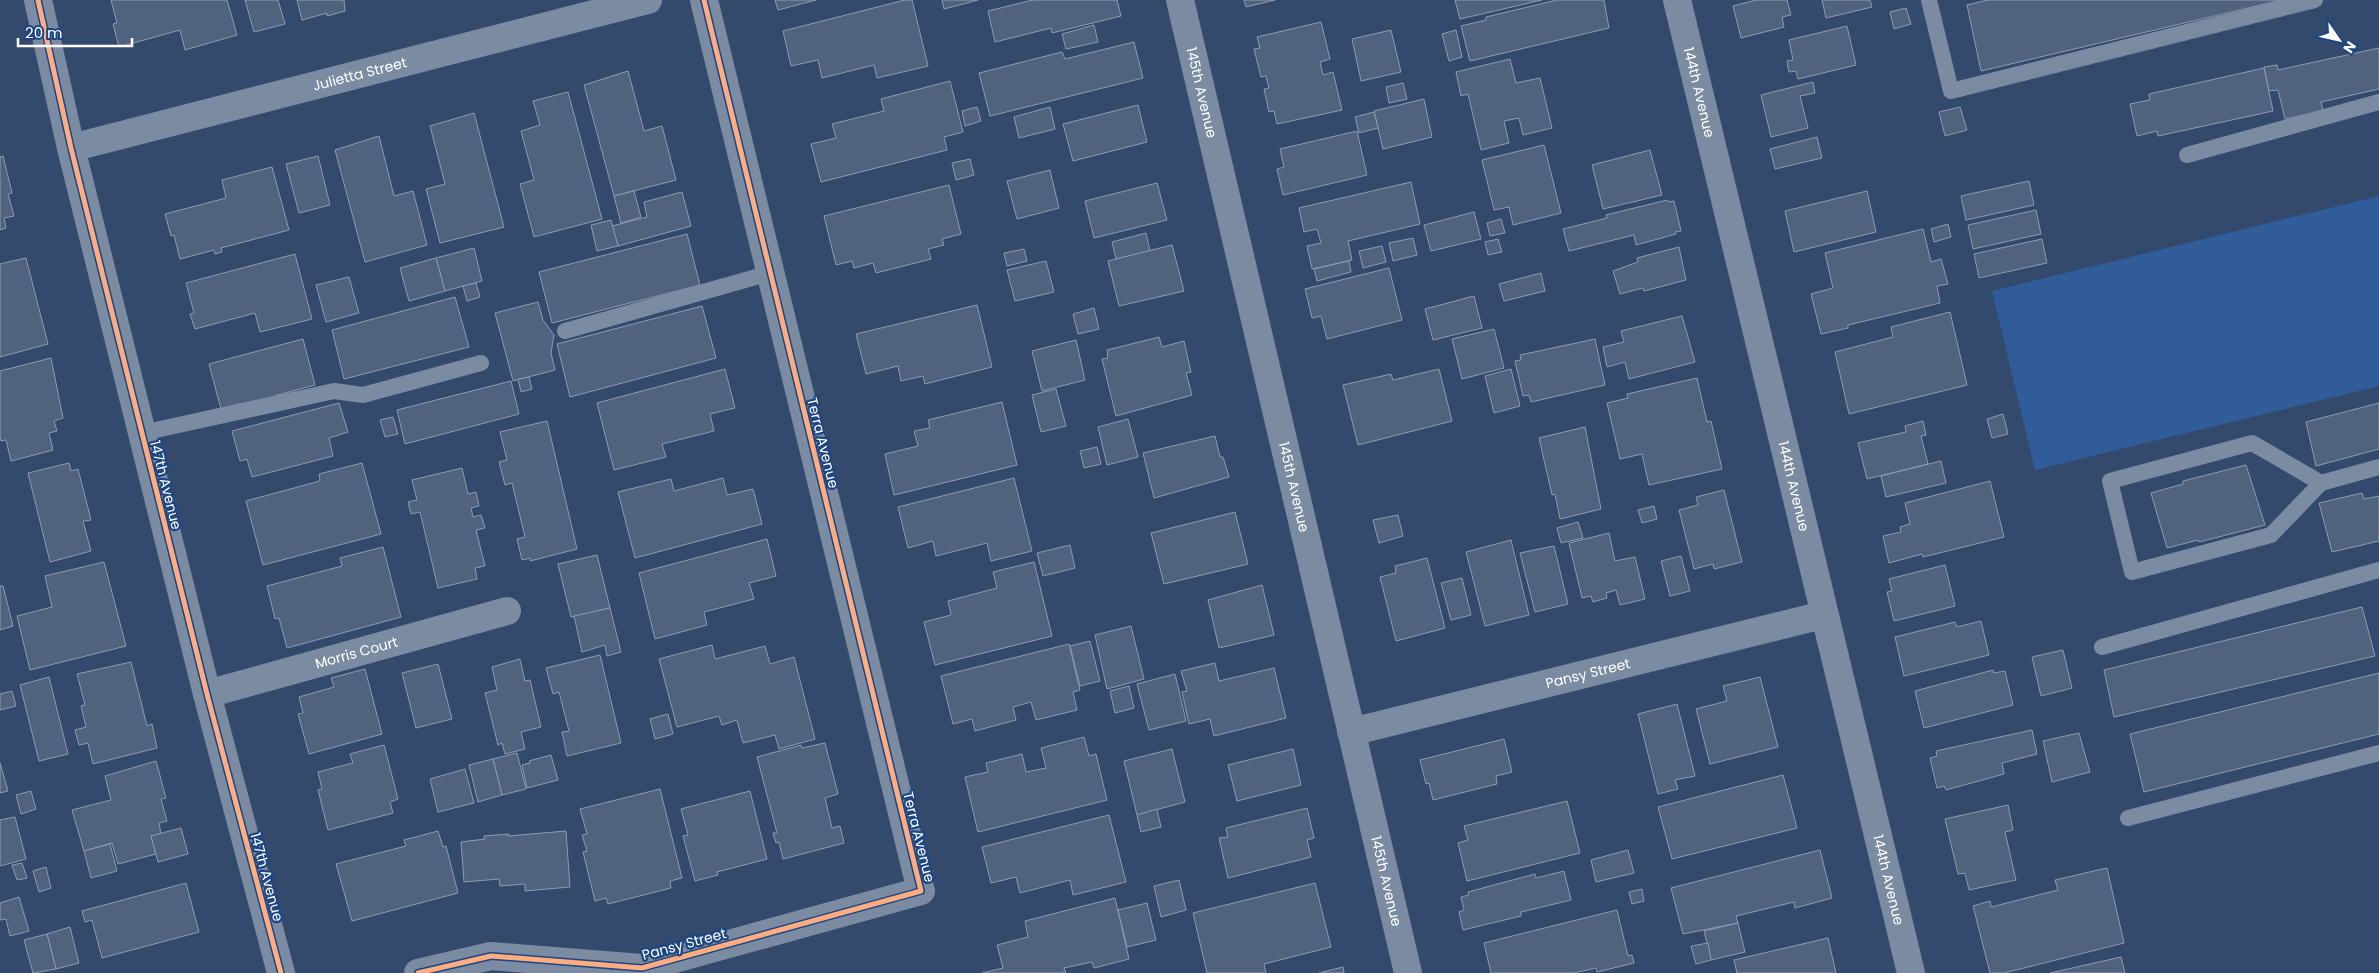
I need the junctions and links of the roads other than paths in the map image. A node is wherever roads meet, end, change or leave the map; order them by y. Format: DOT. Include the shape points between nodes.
graph roads {
  1 [pos="38,0"];
  2 [pos="648,0"];
  3 [pos="704,0"];
  4 [pos="1180,0"];
  5 [pos="1677,0"];
  6 [pos="1929,0"];
  7 [pos="2315,0"];
  8 [pos="2379,102"];
  9 [pos="71,148"];
  10 [pos="2187,155"];
  11 [pos="770,273"];
  12 [pos="565,331"];
  13 [pos="481,363"];
  14 [pos="142,433"];
  15 [pos="2379,467"];
  16 [pos="2321,483"];
  17 [pos="2379,570"];
  18 [pos="507,611"];
  19 [pos="1823,615"];
  20 [pos="2102,647"];
  21 [pos="207,694"];
  22 [pos="1351,732"];
  23 [pos="2379,753"];
  24 [pos="2128,818"];
  25 [pos="921,891"];
  26 [pos="281,973"];
  27 [pos="418,973"];
  28 [pos="1408,973"];
  29 [pos="1911,973"];
  1 -- 9 [label="street, 147th Avenue"];
  2 -- 9 [label="street, Julietta Street"];
  3 -- 11 [label="street, Terra Avenue"];
  4 -- 22 [label="street, 145th Avenue"];
  5 -- 19 [label="street, 144th Avenue"];
  6 -- 7 [label="lane" via="1951,91"];
  8 -- 10 [label="lane"];
  9 -- 14 [label="street, 147th Avenue"];
  11 -- 12 [label="lane"];
  11 -- 25 [label="street, Terra Avenue"];
  13 -- 14 [label="lane" via="363,395 334,391"];
  14 -- 21 [label="street, 147th Avenue"];
  15 -- 16 [label="lane"];
  16 -- 16 [label="lane" via="2272,535 2132,572 2110,481 2252,443"];
  17 -- 20 [label="lane"];
  18 -- 21 [label="street, Morris Court"];
  19 -- 22 [label="street, Pansy Street"];
  19 -- 29 [label="street, 144th Avenue"];
  21 -- 26 [label="street, 147th Avenue"];
  22 -- 28 [label="street, 145th Avenue"];
  23 -- 24 [label="lane"];
  25 -- 27 [label="street, Pansy Street" via="642,968 491,956"];
}
